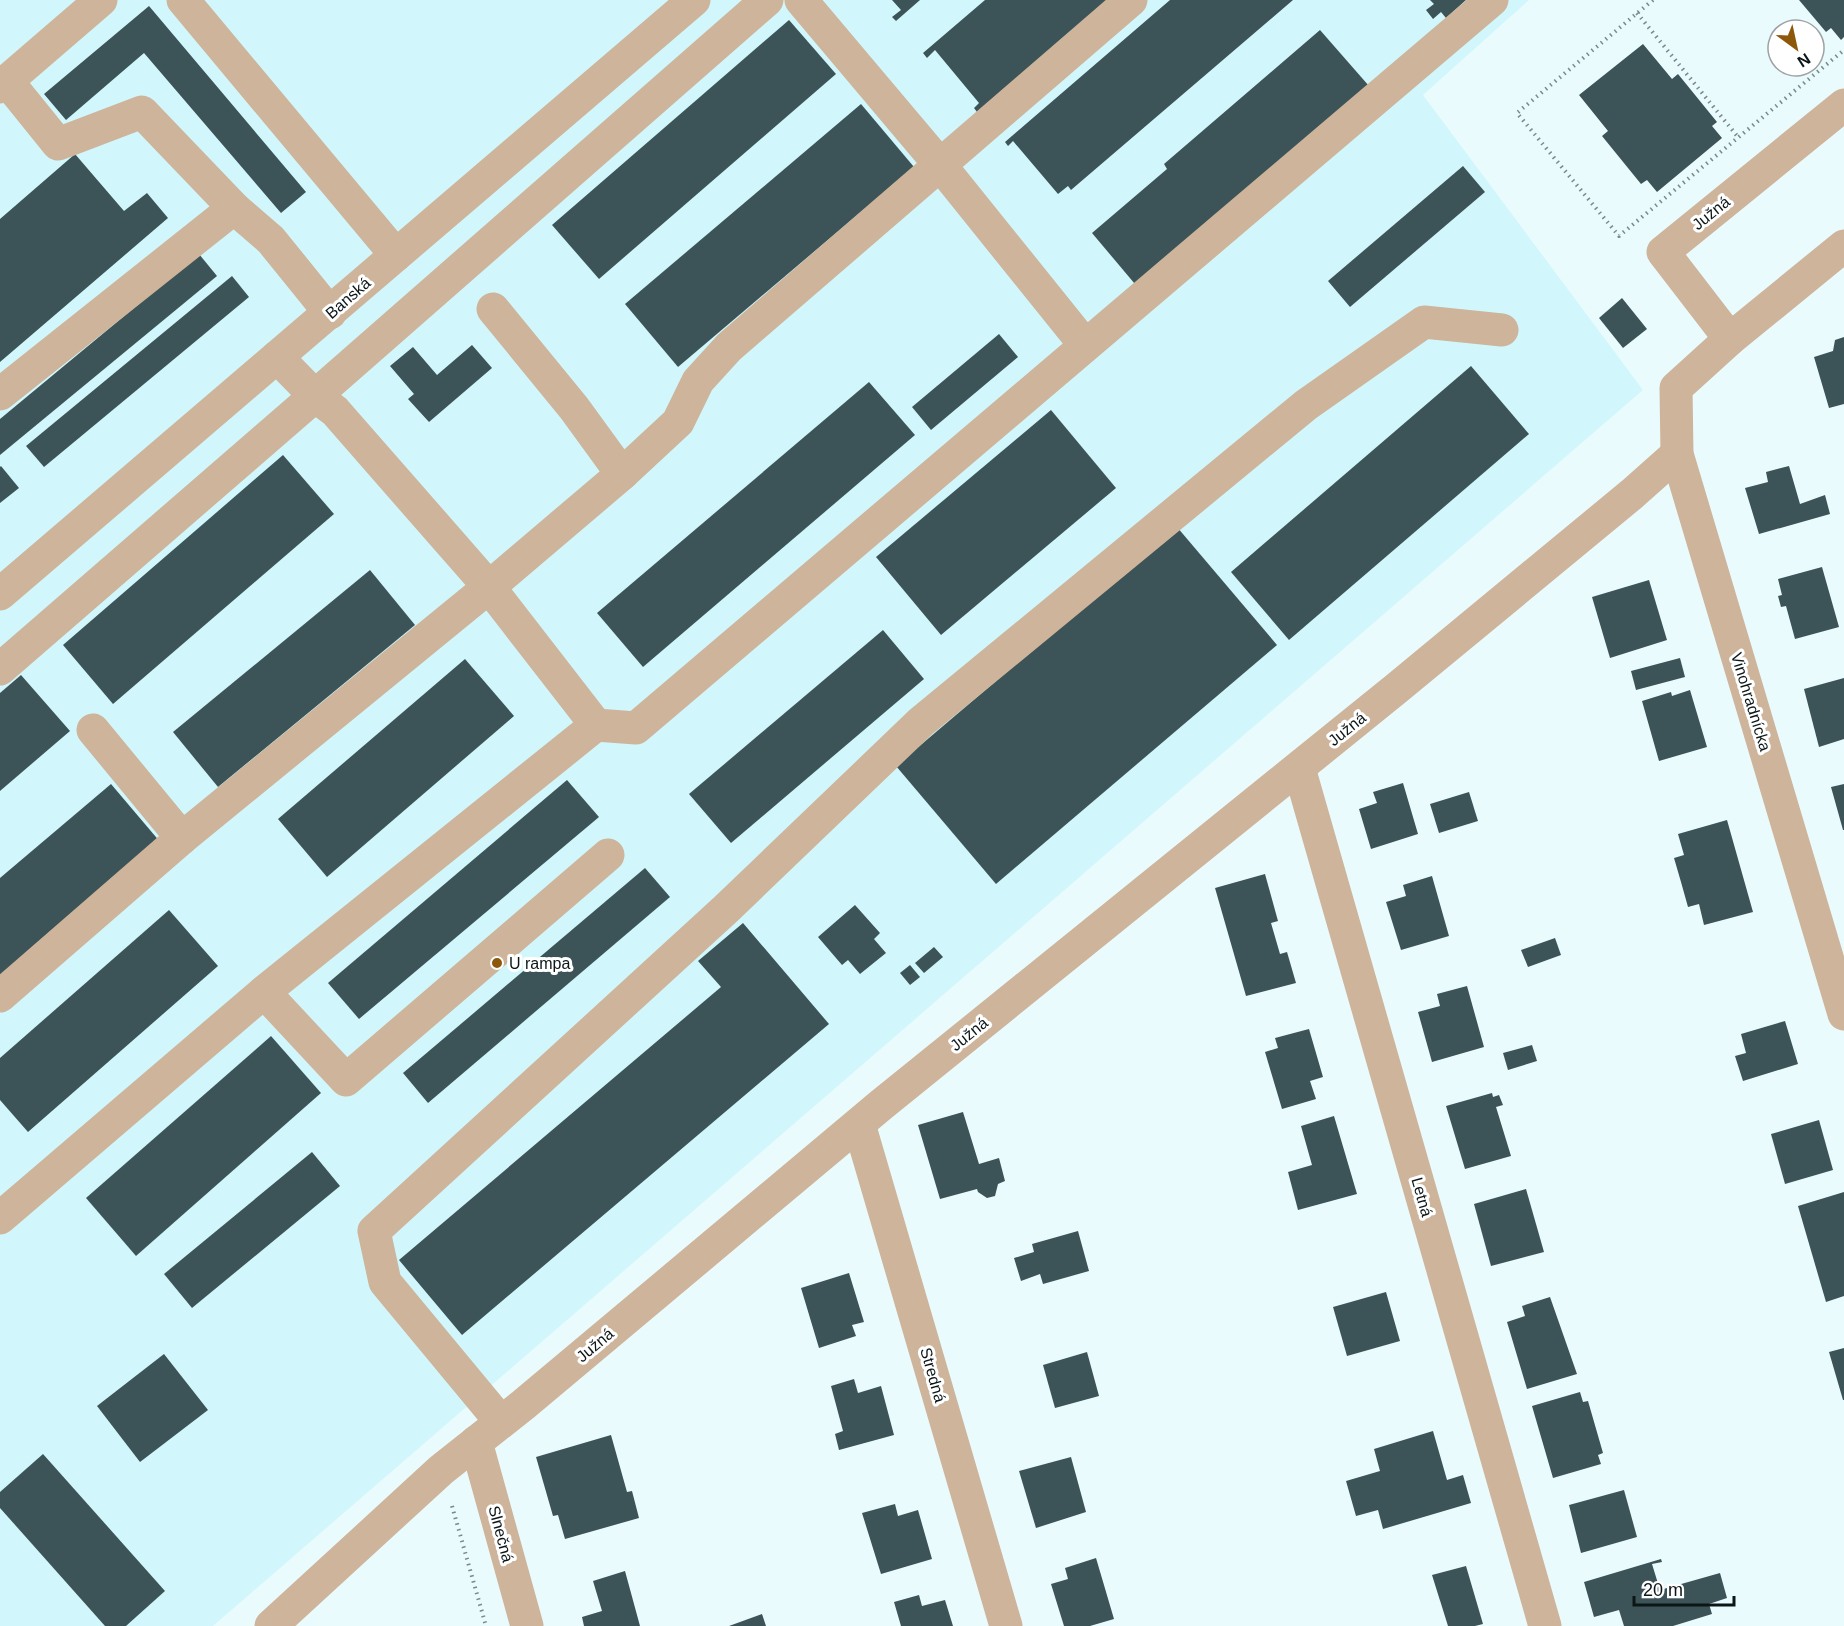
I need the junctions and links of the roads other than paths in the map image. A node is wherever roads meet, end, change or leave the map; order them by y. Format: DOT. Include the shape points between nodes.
graph roads {
  1 [pos="101,0"];
  2 [pos="183,0"];
  3 [pos="694,0"];
  4 [pos="767,0"];
  5 [pos="801,0"];
  6 [pos="1131,0"];
  7 [pos="1492,0"];
  8 [pos="3,84"];
  9 [pos="1844,105"];
  10 [pos="941,166"];
  11 [pos="234,208"];
  12 [pos="1844,246"];
  13 [pos="396,255"];
  14 [pos="493,309"];
  15 [pos="330,313"];
  16 [pos="1502,330"];
  17 [pos="1730,339"];
  18 [pos="1085,345"];
  19 [pos="277,357"];
  20 [pos="0,394"];
  21 [pos="315,396"];
  22 [pos="1677,454"];
  23 [pos="622,474"];
  24 [pos="489,587"];
  25 [pos="0,594"];
  26 [pos="0,669"];
  27 [pos="596,726"];
  28 [pos="93,730"];
  29 [pos="1299,768"];
  30 [pos="182,838"];
  31 [pos="608,855"];
  32 [pos="264,992"];
  33 [pos="0,996"];
  34 [pos="1844,1014"];
  35 [pos="860,1124"];
  36 [pos="0,1218"];
  37 [pos="501,1422"];
  38 [pos="476,1442"];
  39 [pos="271,1626"];
  40 [pos="526,1626"];
  41 [pos="1006,1626"];
  42 [pos="1545,1626"];
  1 -- 8 [label="street"];
  2 -- 13 [label="street"];
  3 -- 13 [label="street, Banská"];
  4 -- 21 [label="street"];
  5 -- 10 [label="street"];
  6 -- 10 [label="street"];
  7 -- 18 [label="street"];
  8 -- 11 [label="street" via="58,144 142,112"];
  9 -- 17 [label="street, Južná" via="1663,252"];
  10 -- 18 [label="street"];
  10 -- 23 [label="street" via="729,347 698,381 678,422"];
  11 -- 15 [label="street" via="271,240"];
  11 -- 20 [label="street"];
  12 -- 17 [label="street"];
  13 -- 15 [label="street, Banská"];
  14 -- 23 [label="street"];
  15 -- 19 [label="street, Banská"];
  16 -- 37 [label="street" via="1424,322 1306,405 921,722 726,909 374,1231 385,1282"];
  17 -- 22 [label="street, Vinohradnícka" via="1676,388"];
  18 -- 27 [label="street" via="636,728"];
  19 -- 21 [label="street"];
  19 -- 25 [label="street, Banská"];
  21 -- 24 [label="street" via="349,426"];
  21 -- 26 [label="street"];
  22 -- 29 [label="street, Južná"];
  22 -- 34 [label="street, Vinohradnícka"];
  23 -- 24 [label="street"];
  24 -- 27 [label="street"];
  24 -- 30 [label="street"];
  27 -- 32 [label="street"];
  28 -- 30 [label="street"];
  29 -- 35 [label="street, Južná"];
  29 -- 42 [label="street, Letná"];
  30 -- 33 [label="street"];
  31 -- 32 [label="street" via="346,1080"];
  32 -- 36 [label="street"];
  35 -- 37 [label="street, Južná"];
  35 -- 41 [label="street, Stredná"];
  37 -- 38 [label="street, Južná"];
  38 -- 39 [label="street, Južná"];
  38 -- 40 [label="street, Slnečná"];
}
